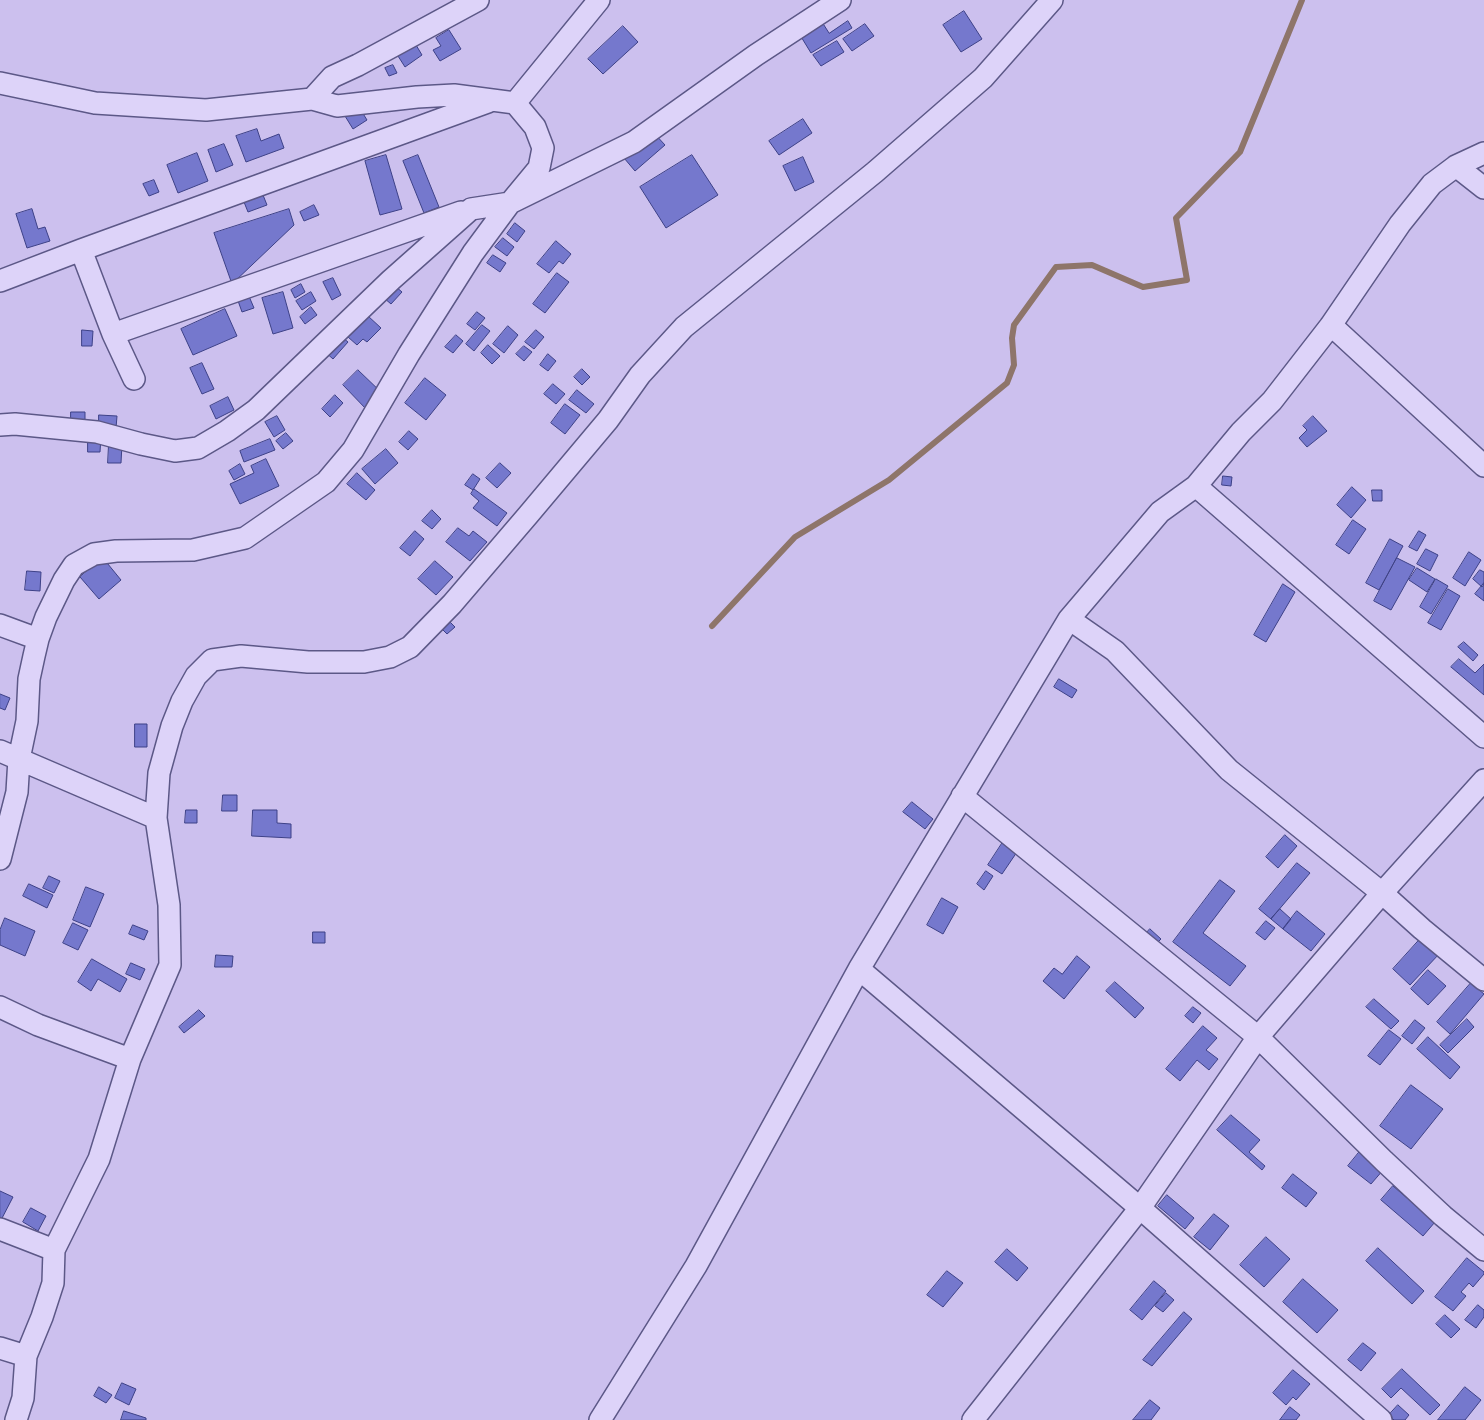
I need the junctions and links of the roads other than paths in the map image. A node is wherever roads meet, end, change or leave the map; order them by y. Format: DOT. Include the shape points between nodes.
graph roads {
  1 [pos="478,0"];
  2 [pos="599,0"];
  3 [pos="840,0"];
  4 [pos="1052,0"];
  5 [pos="0,83"];
  6 [pos="312,99"];
  7 [pos="493,100"];
  8 [pos="515,103"];
  9 [pos="1484,153"];
  10 [pos="1456,166"];
  11 [pos="1484,188"];
  12 [pos="510,203"];
  13 [pos="471,209"];
  14 [pos="81,250"];
  15 [pos="0,281"];
  16 [pos="1331,325"];
  17 [pos="113,334"];
  18 [pos="134,379"];
  19 [pos="0,426"];
  20 [pos="1484,466"];
  21 [pos="1196,486"];
  22 [pos="1069,619"];
  23 [pos="0,625"];
  24 [pos="38,639"];
  25 [pos="1484,737"];
  26 [pos="10,755"];
  27 [pos="1484,780"];
  28 [pos="962,796"];
  29 [pos="156,818"];
  30 [pos="0,858"];
  31 [pos="1382,893"];
  32 [pos="859,969"];
  33 [pos="1484,980"];
  34 [pos="0,1007"];
  35 [pos="1258,1038"];
  36 [pos="130,1059"];
  37 [pos="1140,1208"];
  38 [pos="0,1230"];
  39 [pos="54,1250"];
  40 [pos="1484,1250"];
  41 [pos="0,1348"];
  42 [pos="26,1356"];
  43 [pos="16,1420"];
  44 [pos="600,1420"];
  45 [pos="973,1420"];
  46 [pos="1381,1420"];
  1 -- 6 [label="street" via="332,76"];
  2 -- 8 [label="street"];
  3 -- 12 [label="street" via="634,142"];
  4 -- 29 [label="street" via="983,78 875,172 684,328 640,375 608,420 530,514 410,648 390,657 364,662 308,662 241,656 212,660 196,676 172,726 159,774"];
  5 -- 6 [label="street" via="95,104 206,110"];
  6 -- 7 [label="street" via="337,106 454,95"];
  7 -- 8 [label="street"];
  7 -- 14 [label="street"];
  8 -- 12 [label="street" via="535,127 543,148 539,168"];
  9 -- 10 [label="street"];
  10 -- 11 [label="street"];
  10 -- 16 [label="street" via="1432,184 1400,224"];
  12 -- 13 [label="street"];
  12 -- 24 [label="street" via="473,253 353,450 326,482 245,538 193,550 94,554 74,565 64,580"];
  13 -- 17 [label="street"];
  13 -- 19 [label="street" via="391,280 256,410 198,448 175,451 97,432 15,424"];
  14 -- 15 [label="street"];
  14 -- 17 [label="street"];
  16 -- 20 [label="street"];
  16 -- 21 [label="street" via="1272,401"];
  17 -- 18 [label="street"];
  21 -- 22 [label="street" via="1160,512"];
  21 -- 25 [label="street"];
  22 -- 28 [label="street"];
  22 -- 31 [label="street" via="1115,651 1229,770"];
  23 -- 24 [label="street"];
  24 -- 26 [label="street" via="29,679 27,721"];
  26 -- 29 [label="street"];
  26 -- 30 [label="street" via="17,792"];
  27 -- 31 [label="street"];
  28 -- 32 [label="street"];
  28 -- 35 [label="street"];
  29 -- 36 [label="street" via="169,905 170,965"];
  31 -- 33 [label="street"];
  31 -- 35 [label="street"];
  32 -- 37 [label="street"];
  32 -- 44 [label="street" via="696,1266"];
  34 -- 36 [label="street" via="38,1025"];
  35 -- 37 [label="street"];
  35 -- 40 [label="street" via="1384,1161"];
  36 -- 39 [label="street" via="99,1158"];
  37 -- 45 [label="street"];
  37 -- 46 [label="street"];
  38 -- 39 [label="street"];
  39 -- 42 [label="street" via="53,1284"];
  41 -- 42 [label="street"];
  42 -- 43 [label="street" via="22,1398"];
}
